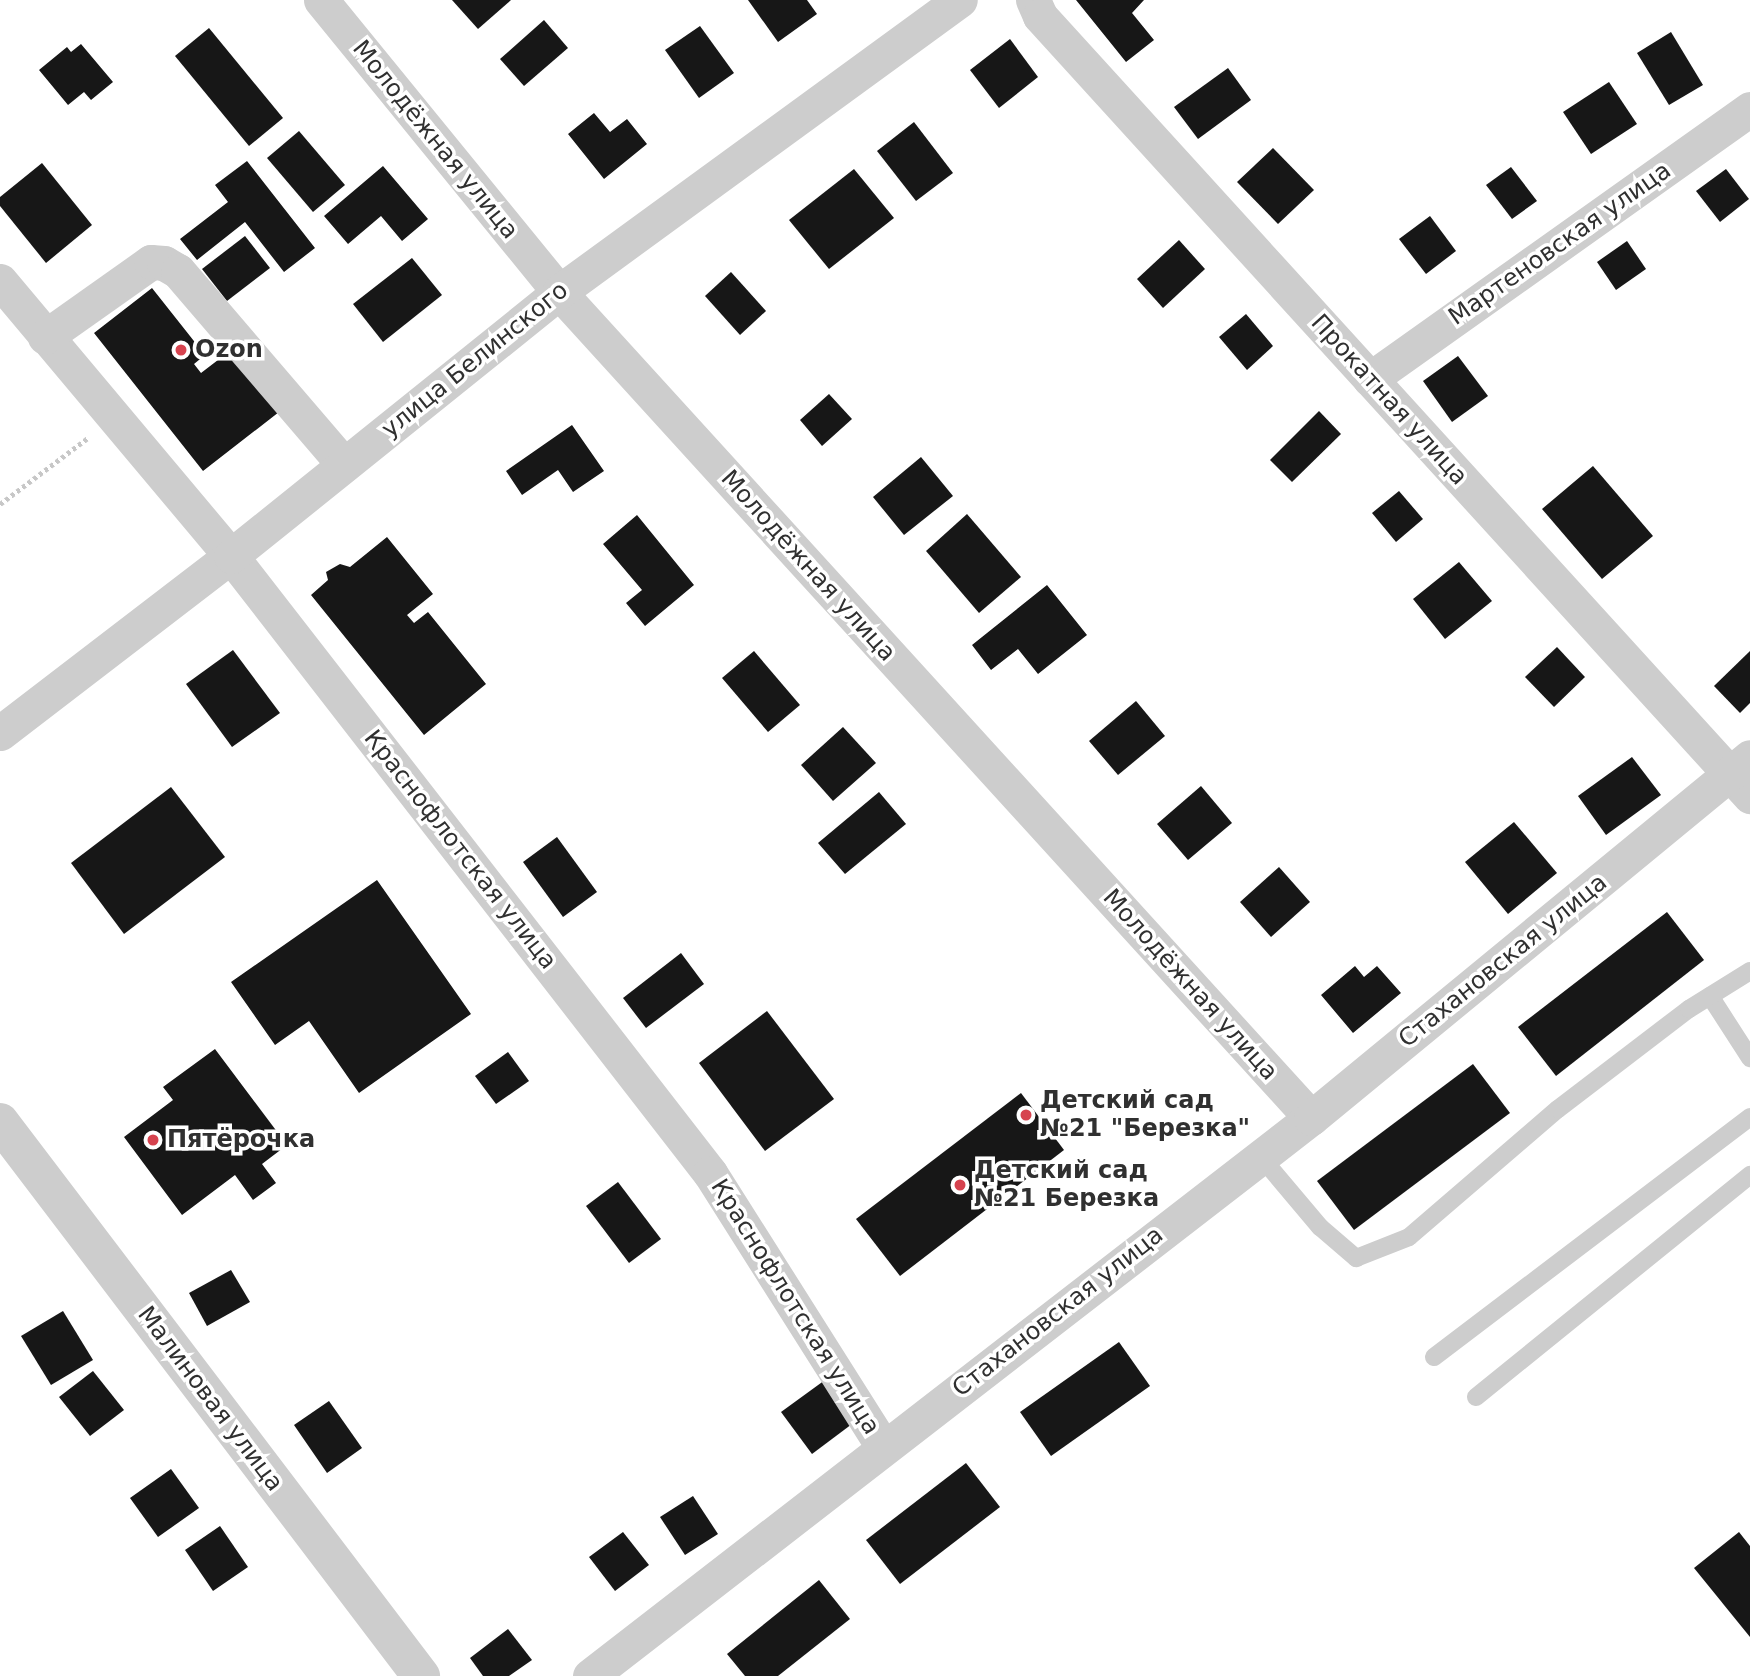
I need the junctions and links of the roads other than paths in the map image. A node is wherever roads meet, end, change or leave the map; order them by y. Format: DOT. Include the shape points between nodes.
graph roads {
  1 [pos="321,0"];
  2 [pos="960,0"];
  3 [pos="1033,0"];
  4 [pos="1750,109"];
  5 [pos="0,281"];
  6 [pos="559,292"];
  7 [pos="45,337"];
  8 [pos="1370,379"];
  9 [pos="344,465"];
  10 [pos="231,556"];
  11 [pos="0,733"];
  12 [pos="1744,776"];
  13 [pos="1750,971"];
  14 [pos="1710,996"];
  15 [pos="1750,1058"];
  16 [pos="1750,1117"];
  17 [pos="1311,1118"];
  18 [pos="0,1122"];
  19 [pos="1261,1157"];
  20 [pos="1750,1175"];
  21 [pos="1434,1357"];
  22 [pos="1476,1397"];
  23 [pos="883,1447"];
  24 [pos="421,1676"];
  25 [pos="590,1676"];
  1 -- 6 [label="street, Молодёжная улица"];
  2 -- 6 [label="street, улица Белинского"];
  3 -- 8 [label="street, Прокатная улица" via="1040,16"];
  4 -- 8 [label="street, Мартеновская улица"];
  5 -- 7 [label="street, Краснофлотская улица"];
  6 -- 9 [label="street, улица Белинского"];
  6 -- 17 [label="street, Молодёжная улица"];
  7 -- 9 [label="street" via="151,262 164,263 178,271"];
  7 -- 10 [label="street, Краснофлотская улица"];
  8 -- 12 [label="street, Прокатная улица"];
  9 -- 10 [label="street, улица Белинского"];
  10 -- 11 [label="street, улица Белинского"];
  10 -- 23 [label="street, Краснофлотская улица" via="710,1173"];
  12 -- 17 [label="street, Стахановская улица"];
  13 -- 14 [label="lane"];
  14 -- 15 [label="lane"];
  14 -- 19 [label="lane" via="1558,1109 1409,1237 1356,1258 1320,1227"];
  16 -- 21 [label="lane"];
  17 -- 19 [label="street, Стахановская улица"];
  18 -- 24 [label="street, Малиновая улица"];
  19 -- 23 [label="street, Стахановская улица"];
  20 -- 22 [label="lane"];
  23 -- 25 [label="street, Стахановская улица"];
}
